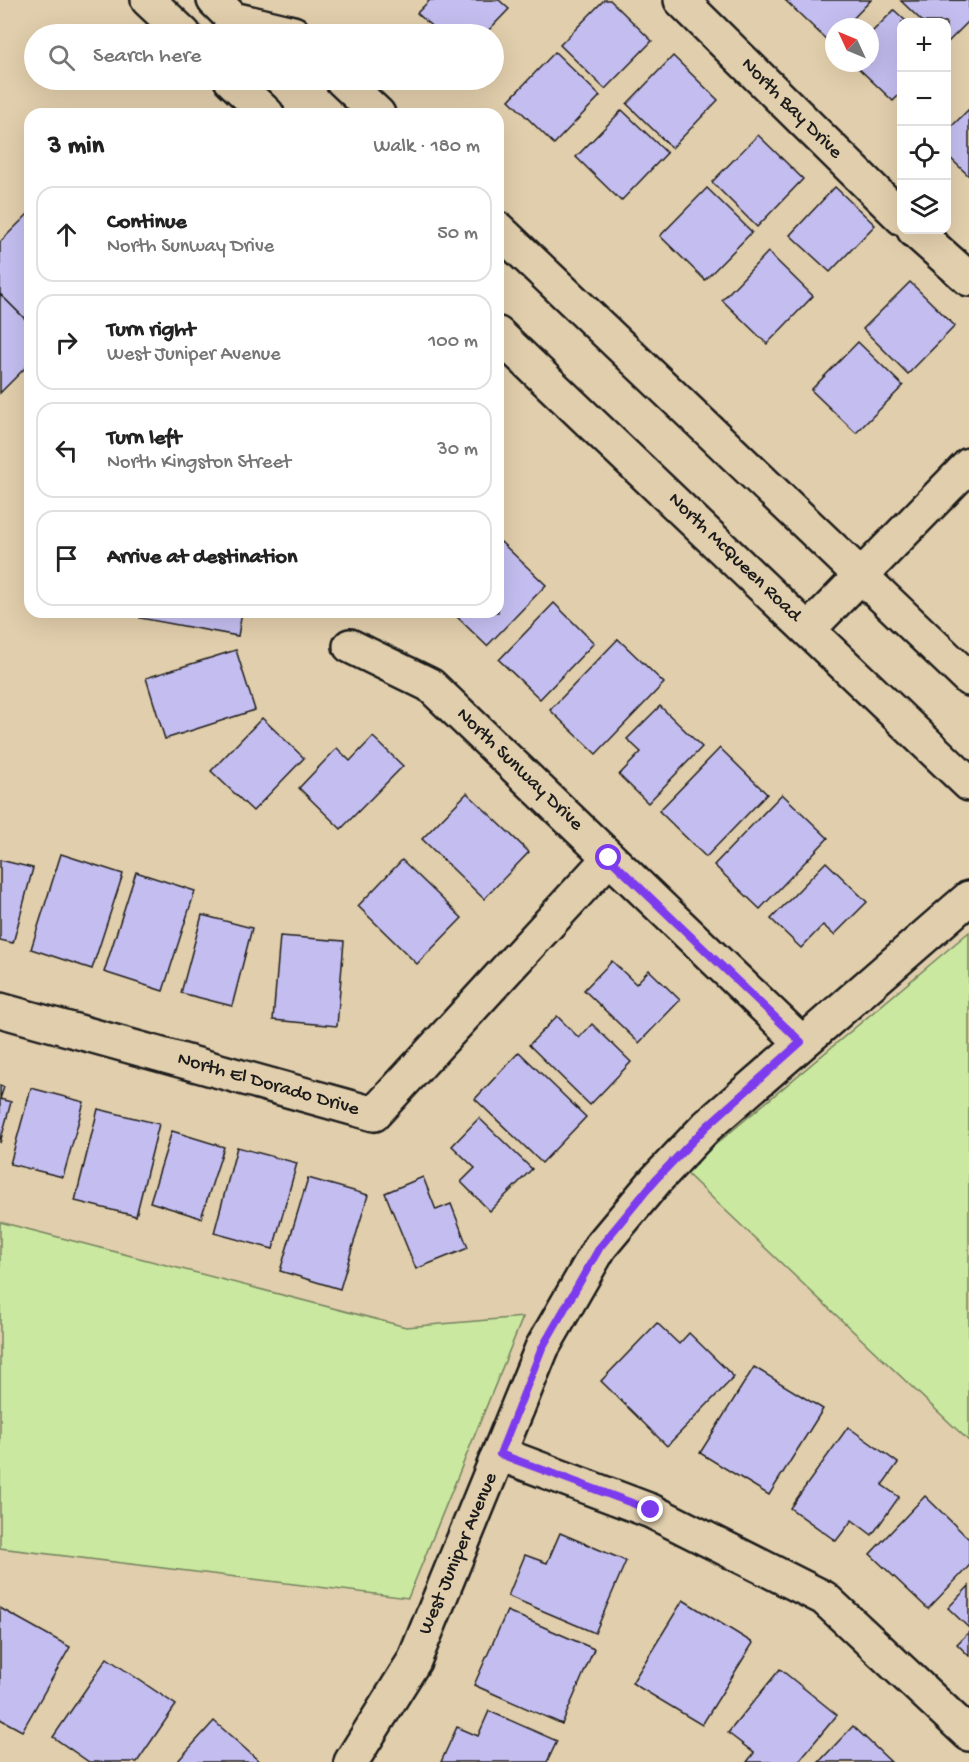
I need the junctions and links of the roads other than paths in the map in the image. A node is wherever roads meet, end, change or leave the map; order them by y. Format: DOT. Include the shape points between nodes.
graph roads {
  1 [pos="148,0"];
  2 [pos="214,0"];
  3 [pos="259,0"];
  4 [pos="681,0"];
  5 [pos="173,24"];
  6 [pos="253,24"];
  7 [pos="284,24"];
  8 [pos="242,90"];
  9 [pos="353,90"];
  10 [pos="261,108"];
  11 [pos="372,108"];
  12 [pos="897,213"];
  13 [pos="918,234"];
  14 [pos="504,235"];
  15 [pos="969,279"];
  16 [pos="504,340"];
  17 [pos="969,465"];
  18 [pos="862,576"];
  19 [pos="809,629"];
  20 [pos="350,646"];
  21 [pos="969,679"];
  22 [pos="969,784"];
  23 [pos="609,858"];
  24 [pos="969,898"];
  25 [pos="0,1010"];
  26 [pos="801,1042"];
  27 [pos="500,1454"];
  28 [pos="969,1734"];
  29 [pos="351,1762"];
  1 -- 5 [label="street"];
  2 -- 6 [label="street" via="233,19"];
  3 -- 7 [label="street"];
  4 -- 12 [label="street, North Bay Drive"];
  8 -- 10 [label="street"];
  9 -- 11 [label="street"];
  13 -- 15 [label="street"];
  14 -- 18 [label="street"];
  16 -- 19 [label="street, North McQueen Road"];
  17 -- 18 [label="street"];
  18 -- 19 [label="street"];
  18 -- 21 [label="street"];
  19 -- 22 [label="street, North McQueen Road"];
  20 -- 23 [label="street, North Sunway Drive" via="430,685"];
  23 -- 25 [label="street, North El Dorado Drive" via="374,1114"];
  23 -- 26 [label="street, North Sunway Drive"];
  24 -- 26 [label="street, West Juniper Avenue"];
  26 -- 27 [label="street, West Juniper Avenue" via="707,1126 656,1179 600,1247 542,1348"];
  27 -- 28 [label="street" via="651,1510 824,1598"];
  27 -- 29 [label="street, West Juniper Avenue" via="414,1661"];
}
